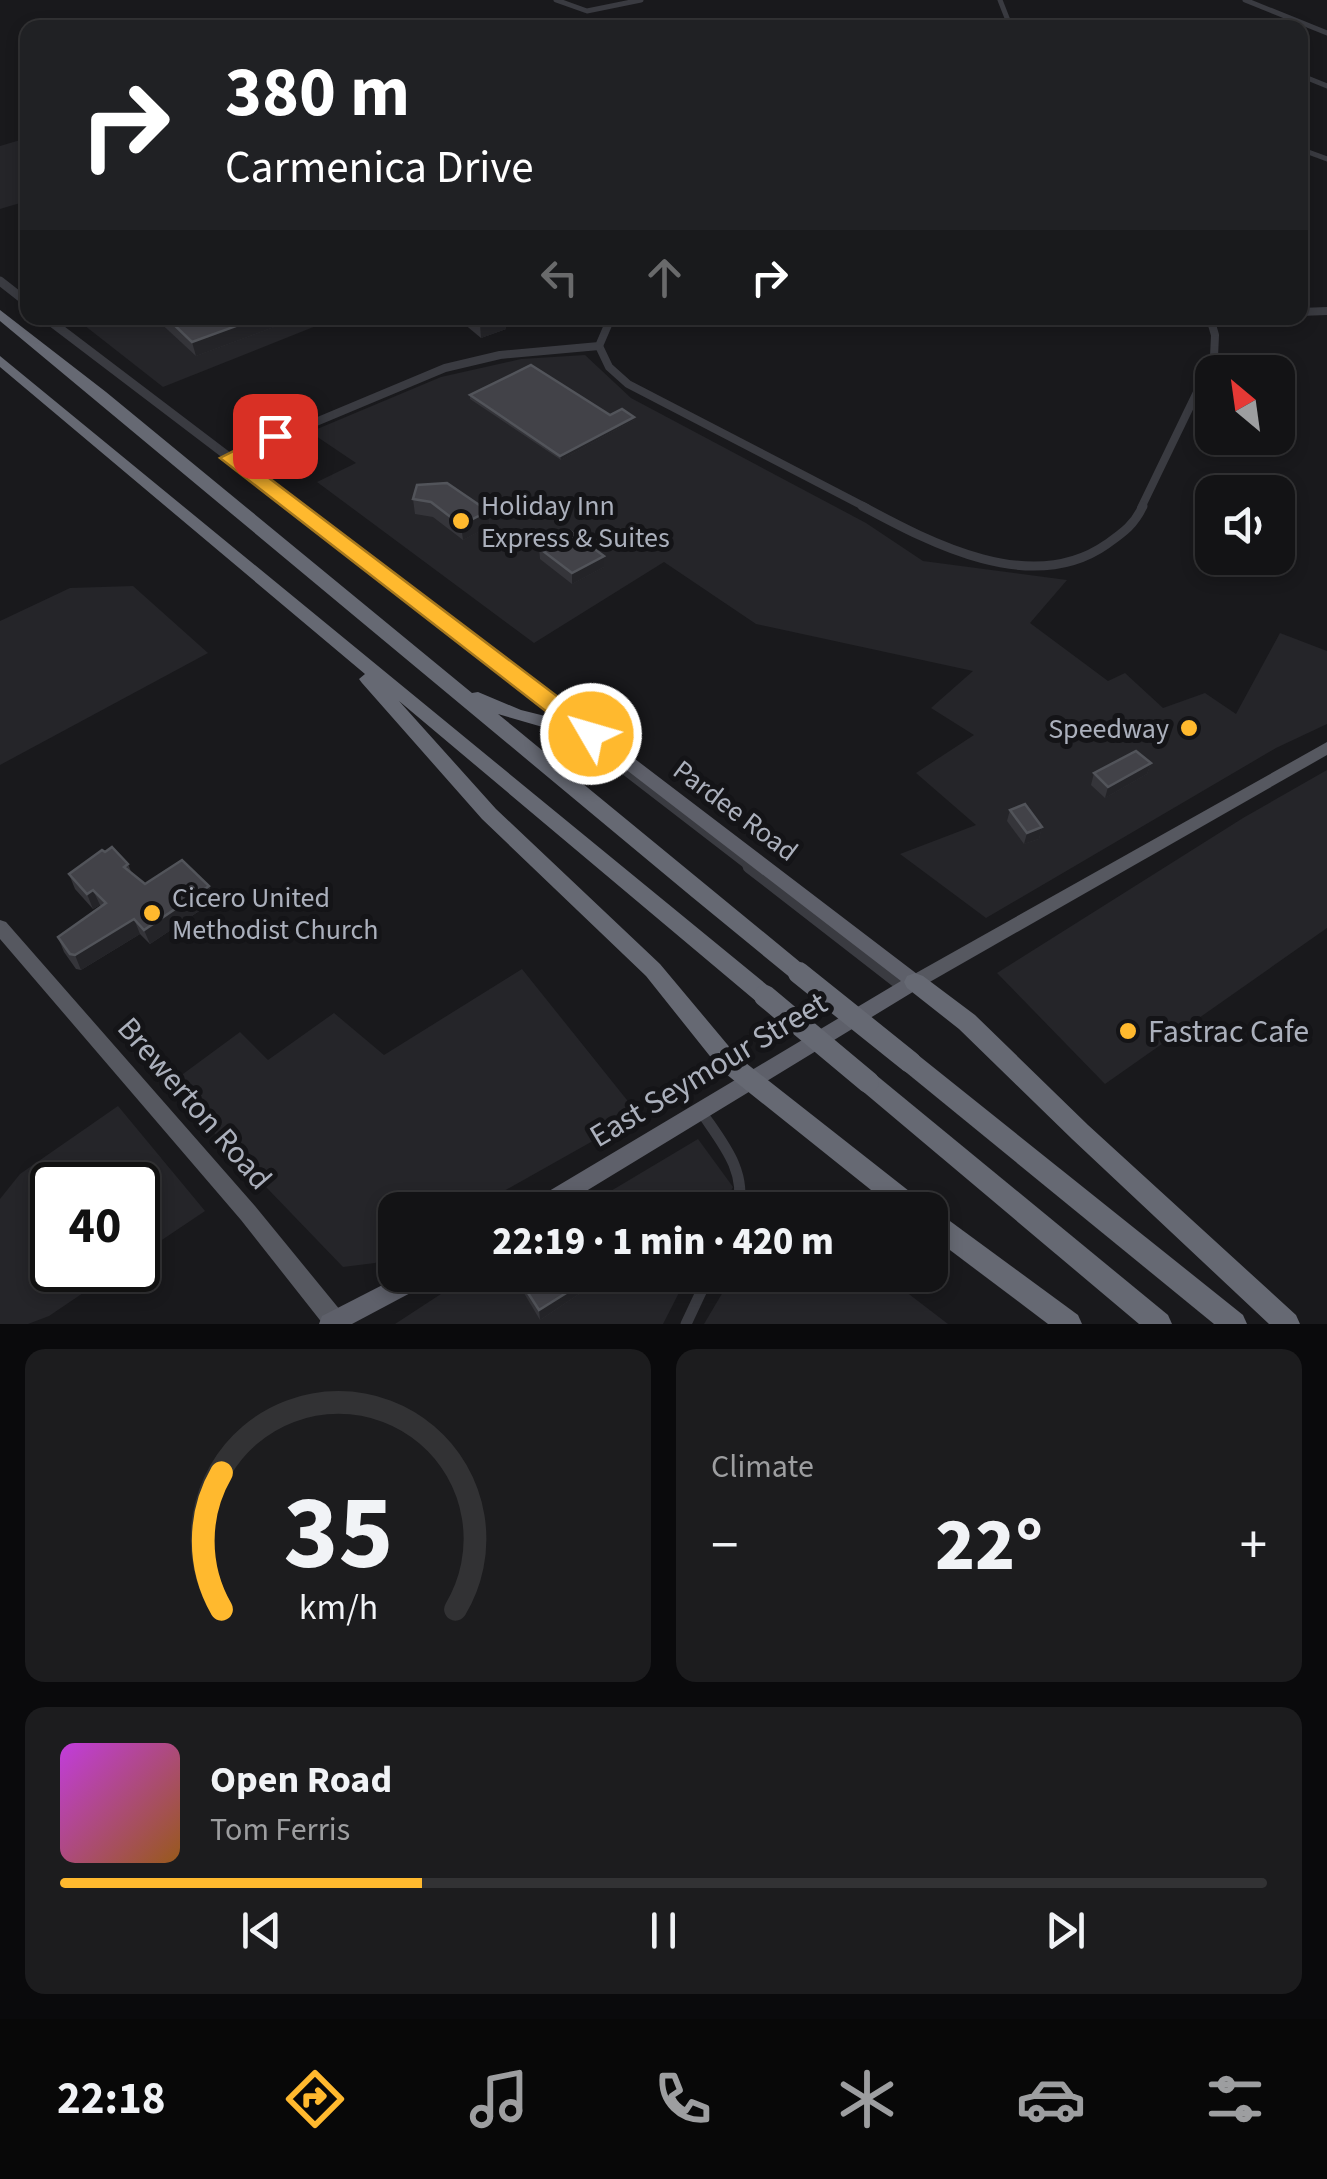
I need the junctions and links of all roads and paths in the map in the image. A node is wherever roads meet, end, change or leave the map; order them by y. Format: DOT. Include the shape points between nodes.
graph roads {
  1 [pos="556,0"];
  2 [pos="641,0"];
  3 [pos="1245,0"];
  4 [pos="1296,20"];
  5 [pos="0,314"];
  6 [pos="55,325"];
  7 [pos="608,325"];
  8 [pos="1212,325"];
  9 [pos="599,346"];
  10 [pos="0,360"];
  11 [pos="230,458"];
  12 [pos="338,644"];
  13 [pos="434,669"];
  14 [pos="527,691"];
  15 [pos="516,716"];
  16 [pos="572,728"];
  17 [pos="591,734"];
  18 [pos="1327,748"];
  19 [pos="0,927"];
  20 [pos="910,984"];
  21 [pos="751,1084"];
  22 [pos="702,1113"];
  23 [pos="567,1192"];
  24 [pos="744,1192"];
  25 [pos="892,1192"];
  26 [pos="948,1234"];
  27 [pos="392,1292"];
  28 [pos="701,1292"];
  29 [pos="334,1323"];
  30 [pos="686,1324"];
  31 [pos="1070,1324"];
  32 [pos="1160,1324"];
  33 [pos="1234,1324"];
  34 [pos="1287,1324"];
  1 -- 2 [label="street" via="593,10"];
  3 -- 4 [label="street"];
  5 -- 13 [label="highway"];
  6 -- 11 [label="street, Pardee Road"];
  7 -- 9 [label="street"];
  8 -- 9 [label="street" via="1214,357 1133,526 1083,560 1028,566 956,553 878,513 628,384"];
  9 -- 11 [label="street" via="500,355 445,368"];
  10 -- 12 [label="highway"];
  11 -- 14 [label="street, Pardee Road"];
  12 -- 21 [label="highway" via="489,814 653,970"];
  12 -- 32 [label="highway, bridge"];
  13 -- 15 [label="highway"];
  13 -- 33 [label="highway, bridge"];
  14 -- 15 [label="highway" via="528,711"];
  14 -- 16 [label="street, Pardee Road"];
  14 -- 17 [label="street, Pardee Road" via="532,688"];
  15 -- 16 [label="highway"];
  16 -- 17 [label="highway"];
  16 -- 20 [label="street, Pardee Road"];
  17 -- 20 [label="highway, Pardee Road"];
  18 -- 20 [label="main road"];
  19 -- 29 [label="main road, Brewerton Road" via="248,1213"];
  20 -- 21 [label="highway, East Seymour Street"];
  20 -- 34 [label="highway" via="967,1022"];
  21 -- 22 [label="highway, East Seymour Street"];
  21 -- 25 [label="highway"];
  22 -- 23 [label="highway, East Seymour Street"];
  22 -- 24 [label="street"];
  26 -- 31 [label="highway"];
  27 -- 29 [label="highway"];
  28 -- 30 [label="street"];
}
